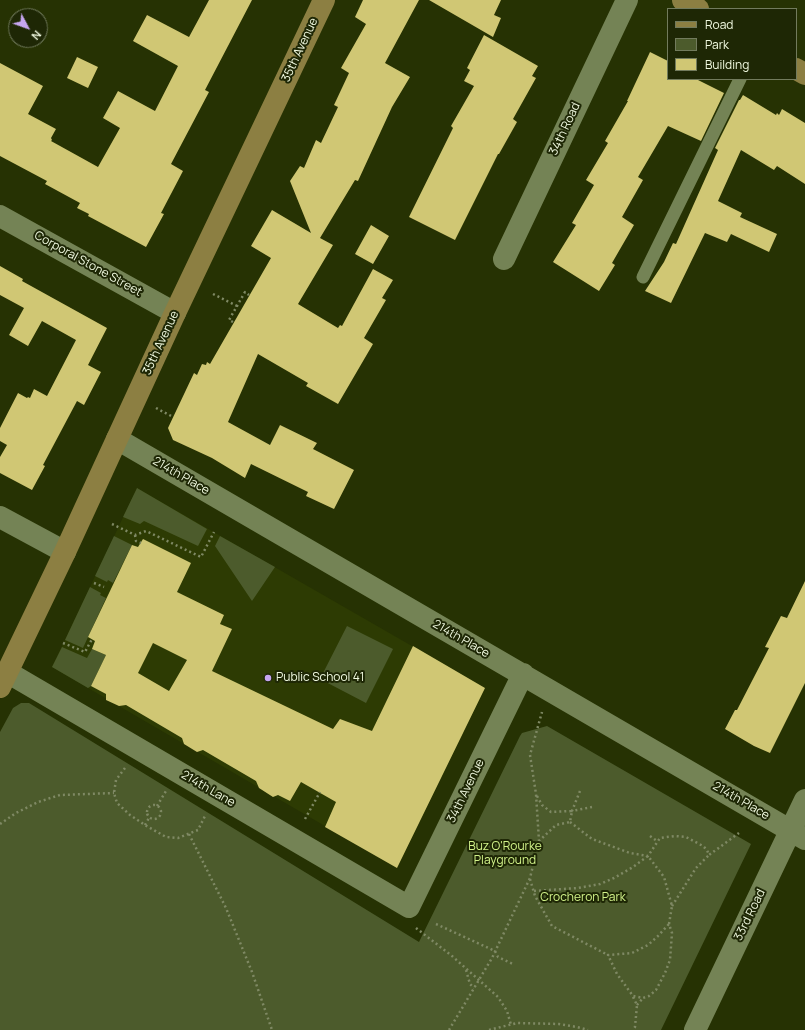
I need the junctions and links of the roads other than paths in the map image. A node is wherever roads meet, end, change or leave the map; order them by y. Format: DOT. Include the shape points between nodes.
graph roads {
  1 [pos="324,0"];
  2 [pos="627,0"];
  3 [pos="683,0"];
  4 [pos="696,8"];
  5 [pos="740,80"];
  6 [pos="0,216"];
  7 [pos="504,259"];
  8 [pos="643,277"];
  9 [pos="175,313"];
  10 [pos="117,438"];
  11 [pos="0,518"];
  12 [pos="65,552"];
  13 [pos="523,674"];
  14 [pos="4,680"];
  15 [pos="805,800"];
  16 [pos="798,834"];
  17 [pos="409,907"];
  18 [pos="695,1030"];
  1 -- 9 [label="street, 35th Avenue"];
  2 -- 7 [label="street, 34th Road"];
  3 -- 4 [label="street"];
  5 -- 8 [label="lane"];
  6 -- 9 [label="street, Corporal Stone Street"];
  9 -- 10 [label="street, 35th Avenue"];
  10 -- 12 [label="street, 35th Avenue"];
  10 -- 13 [label="street, 214th Place"];
  11 -- 12 [label="street"];
  12 -- 14 [label="street, 35th Avenue"];
  13 -- 16 [label="street, 214th Place"];
  13 -- 17 [label="street, 34th Avenue"];
  14 -- 17 [label="street, 214th Lane"];
  15 -- 16 [label="street, 33rd Road"];
  16 -- 18 [label="street, 33rd Road"];
}
